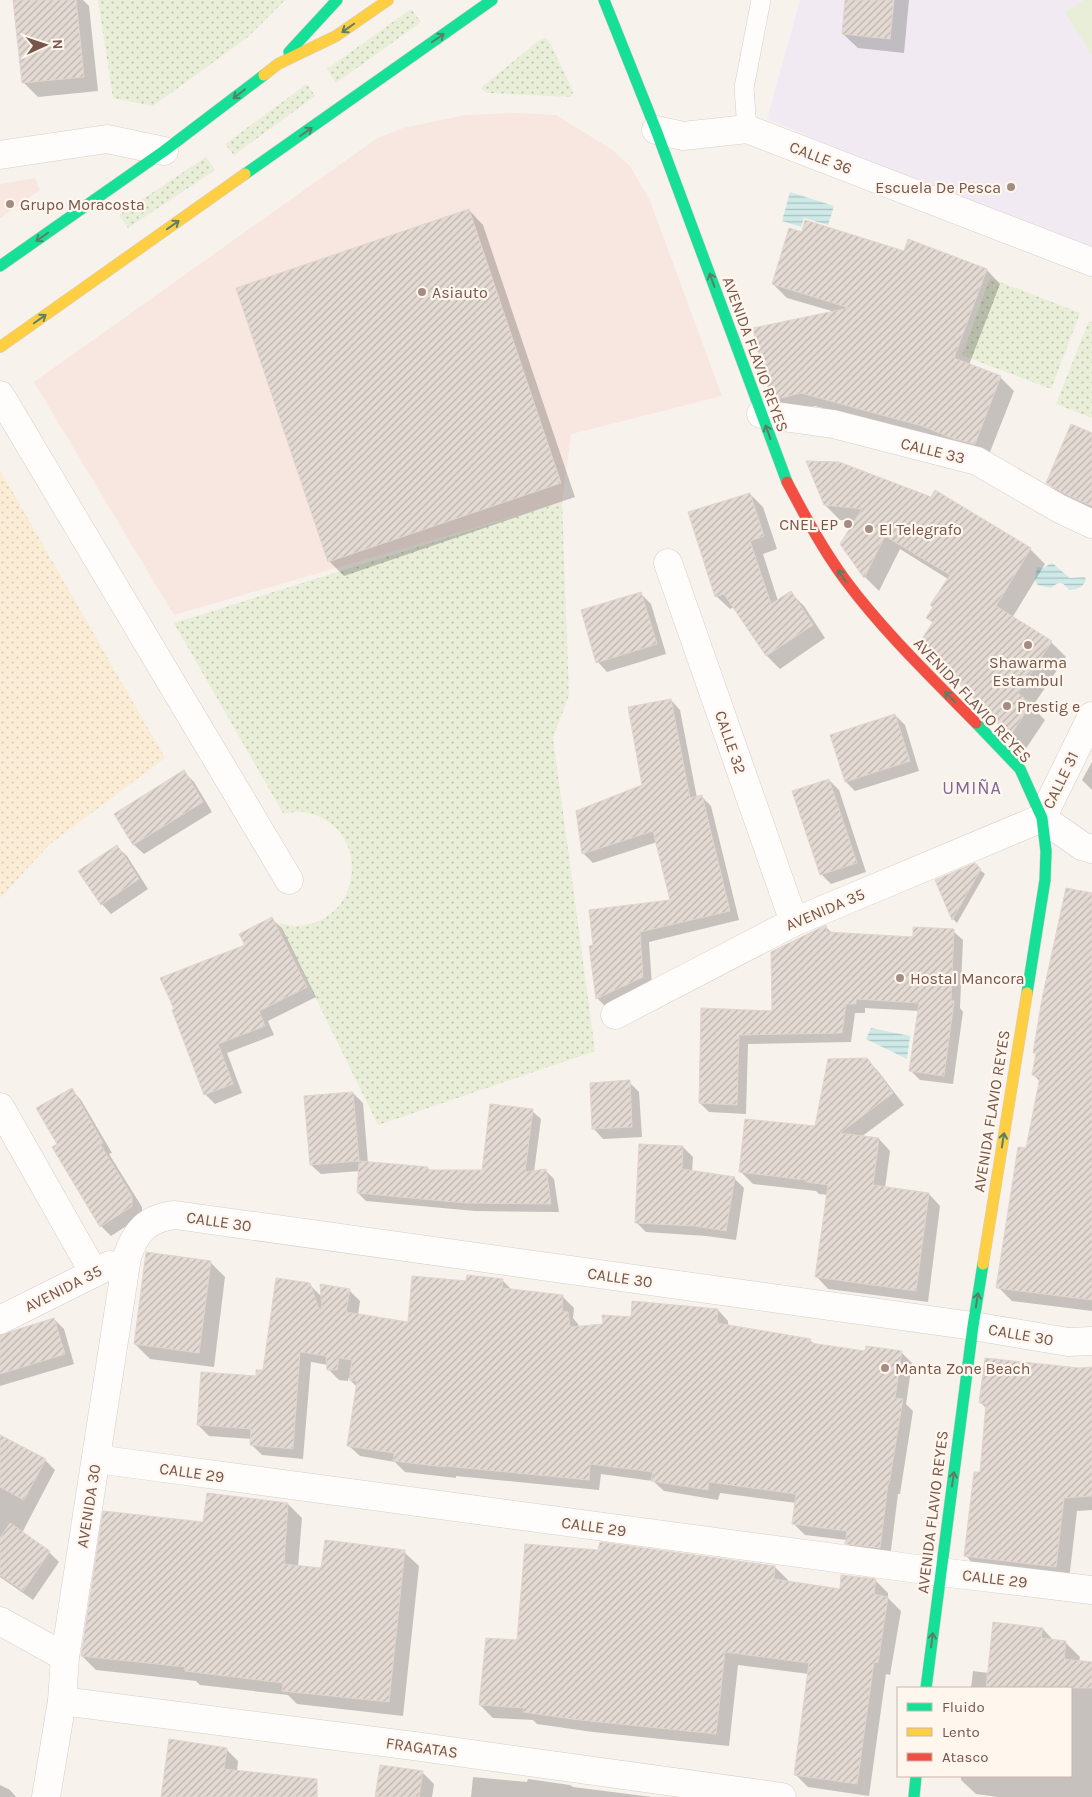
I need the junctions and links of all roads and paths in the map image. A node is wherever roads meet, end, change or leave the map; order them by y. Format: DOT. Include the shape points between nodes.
graph roads {
  1 [pos="337,0"];
  2 [pos="388,0"];
  3 [pos="492,0"];
  4 [pos="604,0"];
  5 [pos="761,0"];
  6 [pos="278,64"];
  7 [pos="747,129"];
  8 [pos="656,130"];
  9 [pos="164,151"];
  10 [pos="0,155"];
  11 [pos="1092,262"];
  12 [pos="0,266"];
  13 [pos="0,347"];
  14 [pos="0,395"];
  15 [pos="761,414"];
  16 [pos="1092,524"];
  17 [pos="668,563"];
  18 [pos="1092,716"];
  19 [pos="1042,818"];
  20 [pos="1092,849"];
  21 [pos="289,880"];
  22 [pos="794,922"];
  23 [pos="615,1015"];
  24 [pos="0,1107"];
  25 [pos="150,1223"];
  26 [pos="127,1257"];
  27 [pos="94,1273"];
  28 [pos="0,1320"];
  29 [pos="973,1326"];
  30 [pos="1092,1341"];
  31 [pos="96,1459"];
  32 [pos="940,1572"];
  33 [pos="1092,1590"];
  34 [pos="0,1621"];
  35 [pos="65,1657"];
  36 [pos="926,1687"];
  37 [pos="62,1701"];
  38 [pos="916,1777"];
  39 [pos="46,1797"];
  40 [pos="782,1797"];
  41 [pos="914,1797"];
  1 -- 6 [label="main road"];
  2 -- 6 [label="main road, one-way" via="336,36"];
  13 -- 3 [label="main road, one-way"];
  4 -- 8 [label="main road, AVENIDA FLAVIO REYES"];
  5 -- 7 [label="lane" via="744,88"];
  6 -- 9 [label="main road, one-way"];
  7 -- 8 [label="street, CALLE 36" via="683,136"];
  7 -- 11 [label="street, CALLE 36"];
  15 -- 8 [label="main road, AVENIDA FLAVIO REYES, one-way"];
  9 -- 10 [label="street" via="106,139"];
  9 -- 12 [label="main road, one-way"];
  14 -- 21 [label="street"];
  15 -- 16 [label="street, CALLE 33" via="833,424 977,462"];
  19 -- 15 [label="main road, AVENIDA FLAVIO REYES, one-way" via="1020,769 888,632 846,581 786,481"];
  17 -- 22 [label="street, CALLE 32"];
  18 -- 19 [label="street, CALLE 31"];
  19 -- 20 [label="street" via="1082,846"];
  19 -- 22 [label="street, AVENIDA 35"];
  29 -- 19 [label="main road, AVENIDA FLAVIO REYES, one-way" via="1045,880"];
  22 -- 23 [label="street, AVENIDA 35"];
  24 -- 27 [label="street"];
  25 -- 26 [label="street, AVENIDA 30" via="136,1234"];
  25 -- 29 [label="street, CALLE 30" via="175,1215"];
  26 -- 27 [label="street, AVENIDA 35"];
  26 -- 31 [label="street, AVENIDA 30"];
  27 -- 28 [label="street, AVENIDA 35"];
  29 -- 30 [label="street, CALLE 30" via="1068,1342"];
  32 -- 29 [label="main road, AVENIDA FLAVIO REYES, one-way"];
  31 -- 32 [label="street, CALLE 29"];
  31 -- 35 [label="street, AVENIDA 30"];
  32 -- 33 [label="street, CALLE 29"];
  36 -- 32 [label="main road, AVENIDA FLAVIO REYES, one-way"];
  34 -- 35 [label="street"];
  35 -- 37 [label="street, AVENIDA 30"];
  37 -- 39 [label="street, AVENIDA 30"];
  37 -- 40 [label="street, FRAGATAS"];
  38 -- 41 [label="main road"];
}
